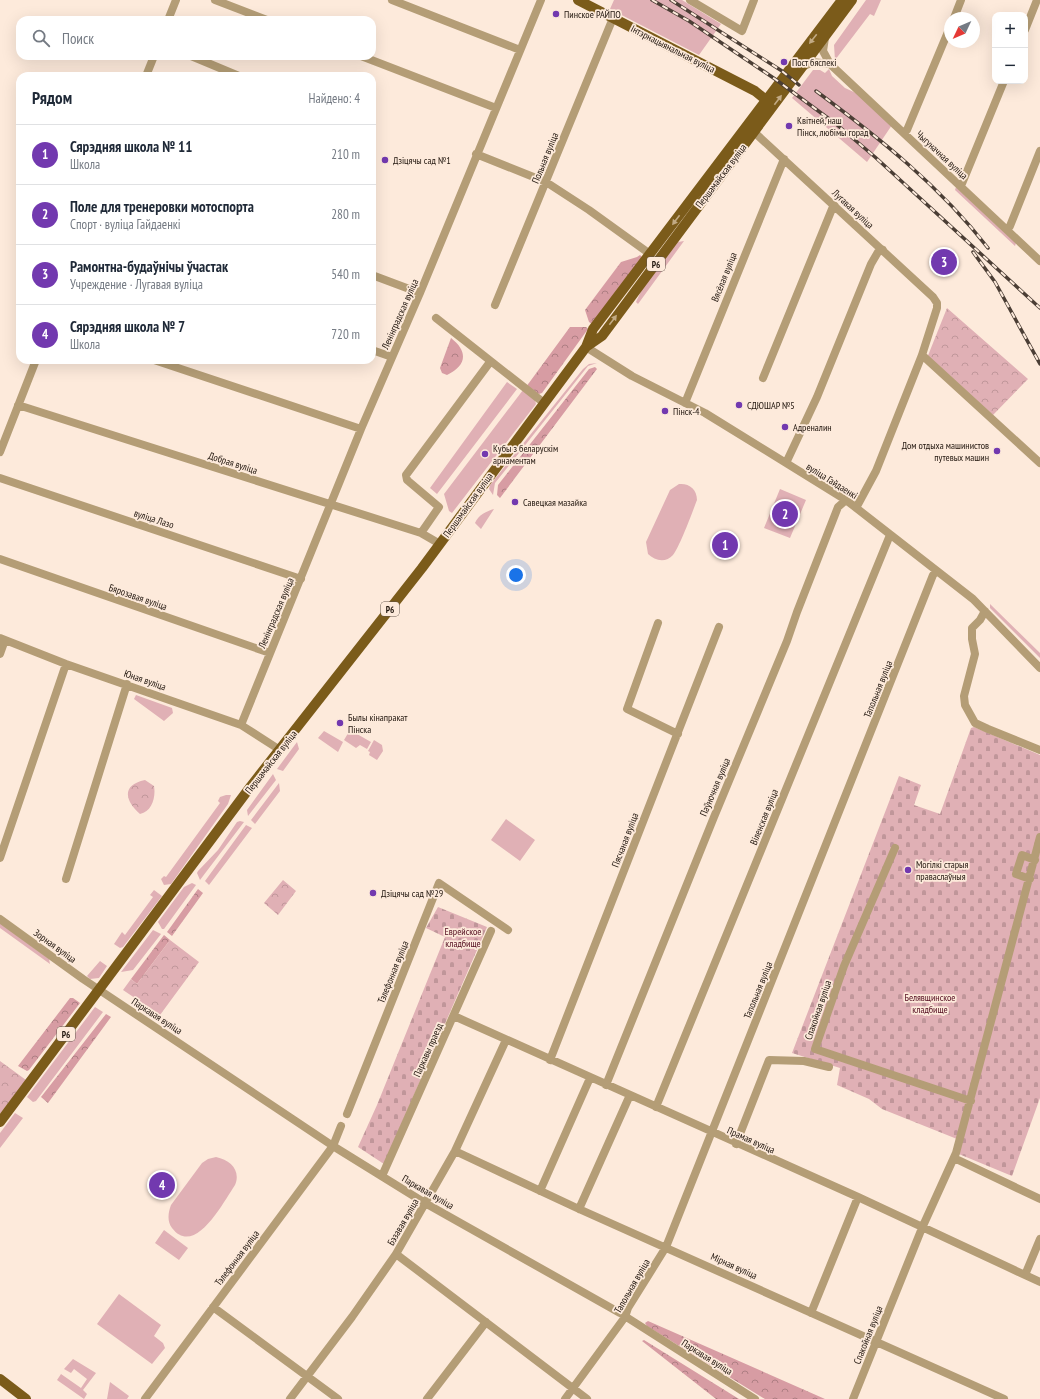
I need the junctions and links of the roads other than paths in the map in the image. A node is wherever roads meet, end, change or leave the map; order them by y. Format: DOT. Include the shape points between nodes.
graph roads {
  1 [pos="176,0"];
  2 [pos="215,0"];
  3 [pos="392,0"];
  4 [pos="541,0"];
  5 [pos="578,0"];
  6 [pos="690,0"];
  7 [pos="754,0"];
  8 [pos="842,0"];
  9 [pos="852,0"];
  10 [pos="962,0"];
  11 [pos="1037,0"];
  12 [pos="957,12"];
  13 [pos="170,16"];
  14 [pos="257,16"];
  15 [pos="613,18"];
  16 [pos="1028,22"];
  17 [pos="825,38"];
  18 [pos="944,41"];
  19 [pos="520,50"];
  20 [pos="152,60"];
  21 [pos="201,60"];
  22 [pos="371,60"];
  23 [pos="830,64"];
  24 [pos="804,66"];
  25 [pos="148,72"];
  26 [pos="229,72"];
  27 [pos="1003,84"];
  28 [pos="766,100"];
  29 [pos="496,108"];
  30 [pos="754,132"];
  31 [pos="904,133"];
  32 [pos="1040,152"];
  33 [pos="476,154"];
  34 [pos="784,159"];
  35 [pos="546,182"];
  36 [pos="961,186"];
  37 [pos="835,206"];
  38 [pos="1007,230"];
  39 [pos="883,250"];
  40 [pos="650,254"];
  41 [pos="1040,261"];
  42 [pos="376,276"];
  43 [pos="420,292"];
  44 [pos="495,305"];
  45 [pos="436,318"];
  46 [pos="586,347"];
  47 [pos="376,351"];
  48 [pos="922,355"];
  49 [pos="392,357"];
  50 [pos="490,362"];
  51 [pos="34,364"];
  52 [pos="166,364"];
  53 [pos="763,378"];
  54 [pos="544,403"];
  55 [pos="685,403"];
  56 [pos="18,405"];
  57 [pos="361,429"];
  58 [pos="0,452"];
  59 [pos="786,463"];
  60 [pos="1040,463"];
  61 [pos="0,478"];
  62 [pos="846,500"];
  63 [pos="331,505"];
  64 [pos="856,508"];
  65 [pos="421,534"];
  66 [pos="890,535"];
  67 [pos="440,544"];
  68 [pos="0,559"];
  69 [pos="937,570"];
  70 [pos="301,579"];
  71 [pos="985,611"];
  72 [pos="658,623"];
  73 [pos="719,627"];
  74 [pos="2,639"];
  75 [pos="0,654"];
  76 [pos="270,654"];
  77 [pos="66,664"];
  78 [pos="1040,668"];
  79 [pos="127,684"];
  80 [pos="241,725"];
  81 [pos="678,734"];
  82 [pos="280,750"];
  83 [pos="1040,750"];
  84 [pos="1040,837"];
  85 [pos="895,848"];
  86 [pos="0,858"];
  87 [pos="1035,860"];
  88 [pos="66,879"];
  89 [pos="1030,879"];
  90 [pos="0,919"];
  91 [pos="508,930"];
  92 [pos="491,931"];
  93 [pos="99,990"];
  94 [pos="454,1016"];
  95 [pos="506,1040"];
  96 [pos="550,1060"];
  97 [pos="829,1067"];
  98 [pos="590,1078"];
  99 [pos="606,1085"];
  100 [pos="630,1096"];
  101 [pos="971,1101"];
  102 [pos="656,1107"];
  103 [pos="347,1114"];
  104 [pos="0,1122"];
  105 [pos="341,1126"];
  106 [pos="712,1134"];
  107 [pos="736,1144"];
  108 [pos="332,1146"];
  109 [pos="455,1151"];
  110 [pos="954,1158"];
  111 [pos="382,1176"];
  112 [pos="540,1191"];
  113 [pos="858,1198"];
  114 [pos="1040,1199"];
  115 [pos="425,1202"];
  116 [pos="579,1209"];
  117 [pos="922,1228"];
  118 [pos="1040,1239"];
  119 [pos="666,1247"];
  120 [pos="396,1254"];
  121 [pos="1025,1275"];
  122 [pos="1040,1282"];
  123 [pos="213,1307"];
  124 [pos="811,1313"];
  125 [pos="625,1317"];
  126 [pos="486,1322"];
  127 [pos="877,1342"];
  128 [pos="307,1376"];
  129 [pos="0,1379"];
  130 [pos="573,1388"];
  131 [pos="26,1399"];
  132 [pos="145,1399"];
  133 [pos="290,1399"];
  134 [pos="338,1399"];
  135 [pos="427,1399"];
  136 [pos="565,1399"];
  137 [pos="587,1399"];
  138 [pos="755,1399"];
  139 [pos="853,1399"];
  140 [pos="1004,1399"];
  1 -- 13 [label="street"];
  2 -- 14 [label="street"];
  3 -- 19 [label="street"];
  4 -- 19 [label="street, Ленінградская вуліца"];
  5 -- 15 [label="main road, Інтэрнацыянальная вуліца"];
  6 -- 7 [label="street" via="742,31"];
  8 -- 28 [label="main road, Першамайская вуліца / Р6, one-way"];
  9 -- 17 [label="main road, Першамайская вуліца / Р6"];
  10 -- 12 [label="street"];
  11 -- 16 [label="street"];
  15 -- 28 [label="main road, Інтэрнацыянальная вуліца" via="755,91"];
  15 -- 35 [label="street, Польная вуліца"];
  17 -- 23 [label="street, Чыгуначная вуліца" via="823,51"];
  17 -- 24 [label="main road, Першамайская вуліца / Р6"];
  18 -- 31 [label="street"];
  19 -- 29 [label="street, Ленінградская вуліца"];
  20 -- 25 [label="street"];
  21 -- 26 [label="street"];
  22 -- 29 [label="street"];
  23 -- 24 [label="street" via="813,62"];
  23 -- 31 [label="street, Чыгуначная вуліца"];
  30 -- 24 [label="main road, Першамайская вуліца / Р6, one-way"];
  27 -- 36 [label="street"];
  28 -- 40 [label="main road, Першамайская вуліца / Р6, one-way"];
  29 -- 33 [label="street, Ленінградская вуліца"];
  30 -- 34 [label="street, Лугавая вуліца"];
  46 -- 30 [label="main road, Першамайская вуліца / Р6, one-way" via="602,336"];
  31 -- 36 [label="street, Чыгуначная вуліца"];
  32 -- 38 [label="street"];
  33 -- 35 [label="street"];
  33 -- 43 [label="street, Ленінградская вуліца"];
  34 -- 37 [label="street, Лугавая вуліца"];
  34 -- 55 [label="street, Вясёлая вуліца"];
  35 -- 40 [label="street"];
  35 -- 44 [label="street, Польная вуліца"];
  36 -- 38 [label="street, Чыгуначная вуліца"];
  37 -- 39 [label="street, Лугавая вуліца"];
  37 -- 53 [label="street"];
  38 -- 41 [label="street, Чыгуначная вуліца"];
  39 -- 48 [label="street, Лугавая вуліца" via="937,303"];
  39 -- 59 [label="street" via="878,252 871,264"];
  40 -- 46 [label="main road, Першамайская вуліца / Р6" via="593,330"];
  42 -- 43 [label="street"];
  43 -- 49 [label="street, Ленінградская вуліца"];
  45 -- 50 [label="street"];
  46 -- 54 [label="main road, Першамайская вуліца / Р6"];
  46 -- 55 [label="street, вуліца Гайдаенкі" via="632,376"];
  47 -- 49 [label="street"];
  48 -- 60 [label="street"];
  48 -- 64 [label="street" via="876,471"];
  49 -- 57 [label="street, Ленінградская вуліца"];
  50 -- 54 [label="street"];
  50 -- 65 [label="street" via="406,475 407,480 439,507"];
  51 -- 56 [label="street"];
  52 -- 57 [label="street"];
  54 -- 67 [label="main road, Першамайская вуліца / Р6"];
  55 -- 59 [label="street, вуліца Гайдаенкі"];
  56 -- 58 [label="street"];
  56 -- 63 [label="street, Добрая вуліца"];
  57 -- 63 [label="street, Ленінградская вуліца"];
  59 -- 62 [label="street, вуліца Гайдаенкі"];
  61 -- 70 [label="street, вуліца Лазо"];
  62 -- 64 [label="street, вуліца Гайдаенкі"];
  62 -- 99 [label="street, Паўночная вуліца" via="838,507 787,641"];
  63 -- 65 [label="street, Добрая вуліца"];
  63 -- 70 [label="street, Ленінградская вуліца"];
  64 -- 66 [label="street, вуліца Гайдаенкі"];
  65 -- 67 [label="street, Добрая вуліца"];
  66 -- 69 [label="street, вуліца Гайдаенкі"];
  66 -- 102 [label="street, Віленская вуліца"];
  67 -- 82 [label="main road, Першамайская вуліца / Р6"];
  68 -- 76 [label="street, Бярозавая вуліца"];
  69 -- 71 [label="street, вуліца Гайдаенкі"];
  69 -- 106 [label="street, Тапольная вуліца"];
  70 -- 76 [label="street, Ленінградская вуліца"];
  71 -- 78 [label="street, вуліца Гайдаенкі"];
  71 -- 83 [label="street" via="972,628 975,654 964,696 965,705 975,722"];
  72 -- 81 [label="street" via="627,710"];
  73 -- 81 [label="street, Пясчаная вуліца"];
  74 -- 75 [label="street"];
  74 -- 77 [label="street, Юная вуліца"];
  76 -- 80 [label="street, Ленінградская вуліца"];
  77 -- 79 [label="street, Юная вуліца"];
  77 -- 86 [label="street"];
  79 -- 80 [label="street, Юная вуліца"];
  79 -- 88 [label="street"];
  80 -- 82 [label="street, Юная вуліца"];
  81 -- 96 [label="street, Пясчаная вуліца"];
  82 -- 93 [label="main road, Першамайская вуліца / Р6"];
  84 -- 87 [label="street, Спакойная вуліца"];
  85 -- 101 [label="street, Спакойная вуліца" via="844,966 815,1049"];
  87 -- 89 [label="street, Спакойная вуліца"];
  87 -- 89 [label="street" via="1022,855 1016,874"];
  89 -- 101 [label="street, Спакойная вуліца"];
  90 -- 93 [label="street, Зорная вуліца"];
  91 -- 103 [label="street, Тэлефонная вуліца" via="439,883"];
  92 -- 94 [label="street, Паркавы праезд"];
  93 -- 104 [label="main road, Першамайская вуліца / Р6"];
  93 -- 108 [label="street, Паркавая вуліца"];
  94 -- 95 [label="street, Прамая вуліца"];
  94 -- 111 [label="street, Паркавы праезд"];
  95 -- 96 [label="street, Прамая вуліца"];
  95 -- 109 [label="street, Бэзавая вуліца"];
  96 -- 98 [label="street, Прамая вуліца"];
  97 -- 107 [label="street" via="804,1061 768,1060"];
  98 -- 99 [label="street, Прамая вуліца"];
  98 -- 112 [label="street"];
  99 -- 100 [label="street, Прамая вуліца"];
  100 -- 102 [label="street, Прамая вуліца"];
  100 -- 116 [label="street"];
  101 -- 110 [label="street, Спакойная вуліца"];
  102 -- 106 [label="street, Прамая вуліца"];
  105 -- 108 [label="street, Тэлефонная вуліца"];
  106 -- 107 [label="street, Прамая вуліца"];
  106 -- 119 [label="street, Тапольная вуліца"];
  107 -- 113 [label="street, Прамая вуліца"];
  108 -- 111 [label="street, Паркавая вуліца"];
  108 -- 123 [label="street, Тэлефонная вуліца"];
  109 -- 112 [label="street, Мірная вуліца"];
  109 -- 115 [label="street, Бэзавая вуліца"];
  110 -- 114 [label="street"];
  110 -- 117 [label="street, Спакойная вуліца"];
  111 -- 115 [label="street, Паркавая вуліца"];
  112 -- 116 [label="street, Мірная вуліца"];
  113 -- 117 [label="street, Прамая вуліца"];
  113 -- 124 [label="street"];
  115 -- 120 [label="street, Бэзавая вуліца"];
  115 -- 125 [label="street, Паркавая вуліца"];
  116 -- 119 [label="street, Мірная вуліца"];
  117 -- 121 [label="street, Прамая вуліца"];
  117 -- 127 [label="street, Спакойная вуліца"];
  118 -- 121 [label="street"];
  119 -- 124 [label="street, Мірная вуліца"];
  119 -- 125 [label="street, Тапольная вуліца"];
  120 -- 126 [label="street"];
  120 -- 128 [label="street, Бэзавая вуліца"];
  121 -- 122 [label="street, Прамая вуліца"];
  123 -- 128 [label="street"];
  123 -- 132 [label="street, Тэлефонная вуліца"];
  124 -- 127 [label="street, Мірная вуліца"];
  125 -- 130 [label="street, Тапольная вуліца"];
  125 -- 138 [label="street, Паркавая вуліца"];
  126 -- 130 [label="street"];
  126 -- 135 [label="street"];
  127 -- 139 [label="street, Спакойная вуліца"];
  127 -- 140 [label="street, Мірная вуліца"];
  128 -- 133 [label="street, Бэзавая вуліца"];
  128 -- 134 [label="street"];
  129 -- 131 [label="main road"];
  130 -- 136 [label="street, Тапольная вуліца"];
  130 -- 137 [label="street"];
}
